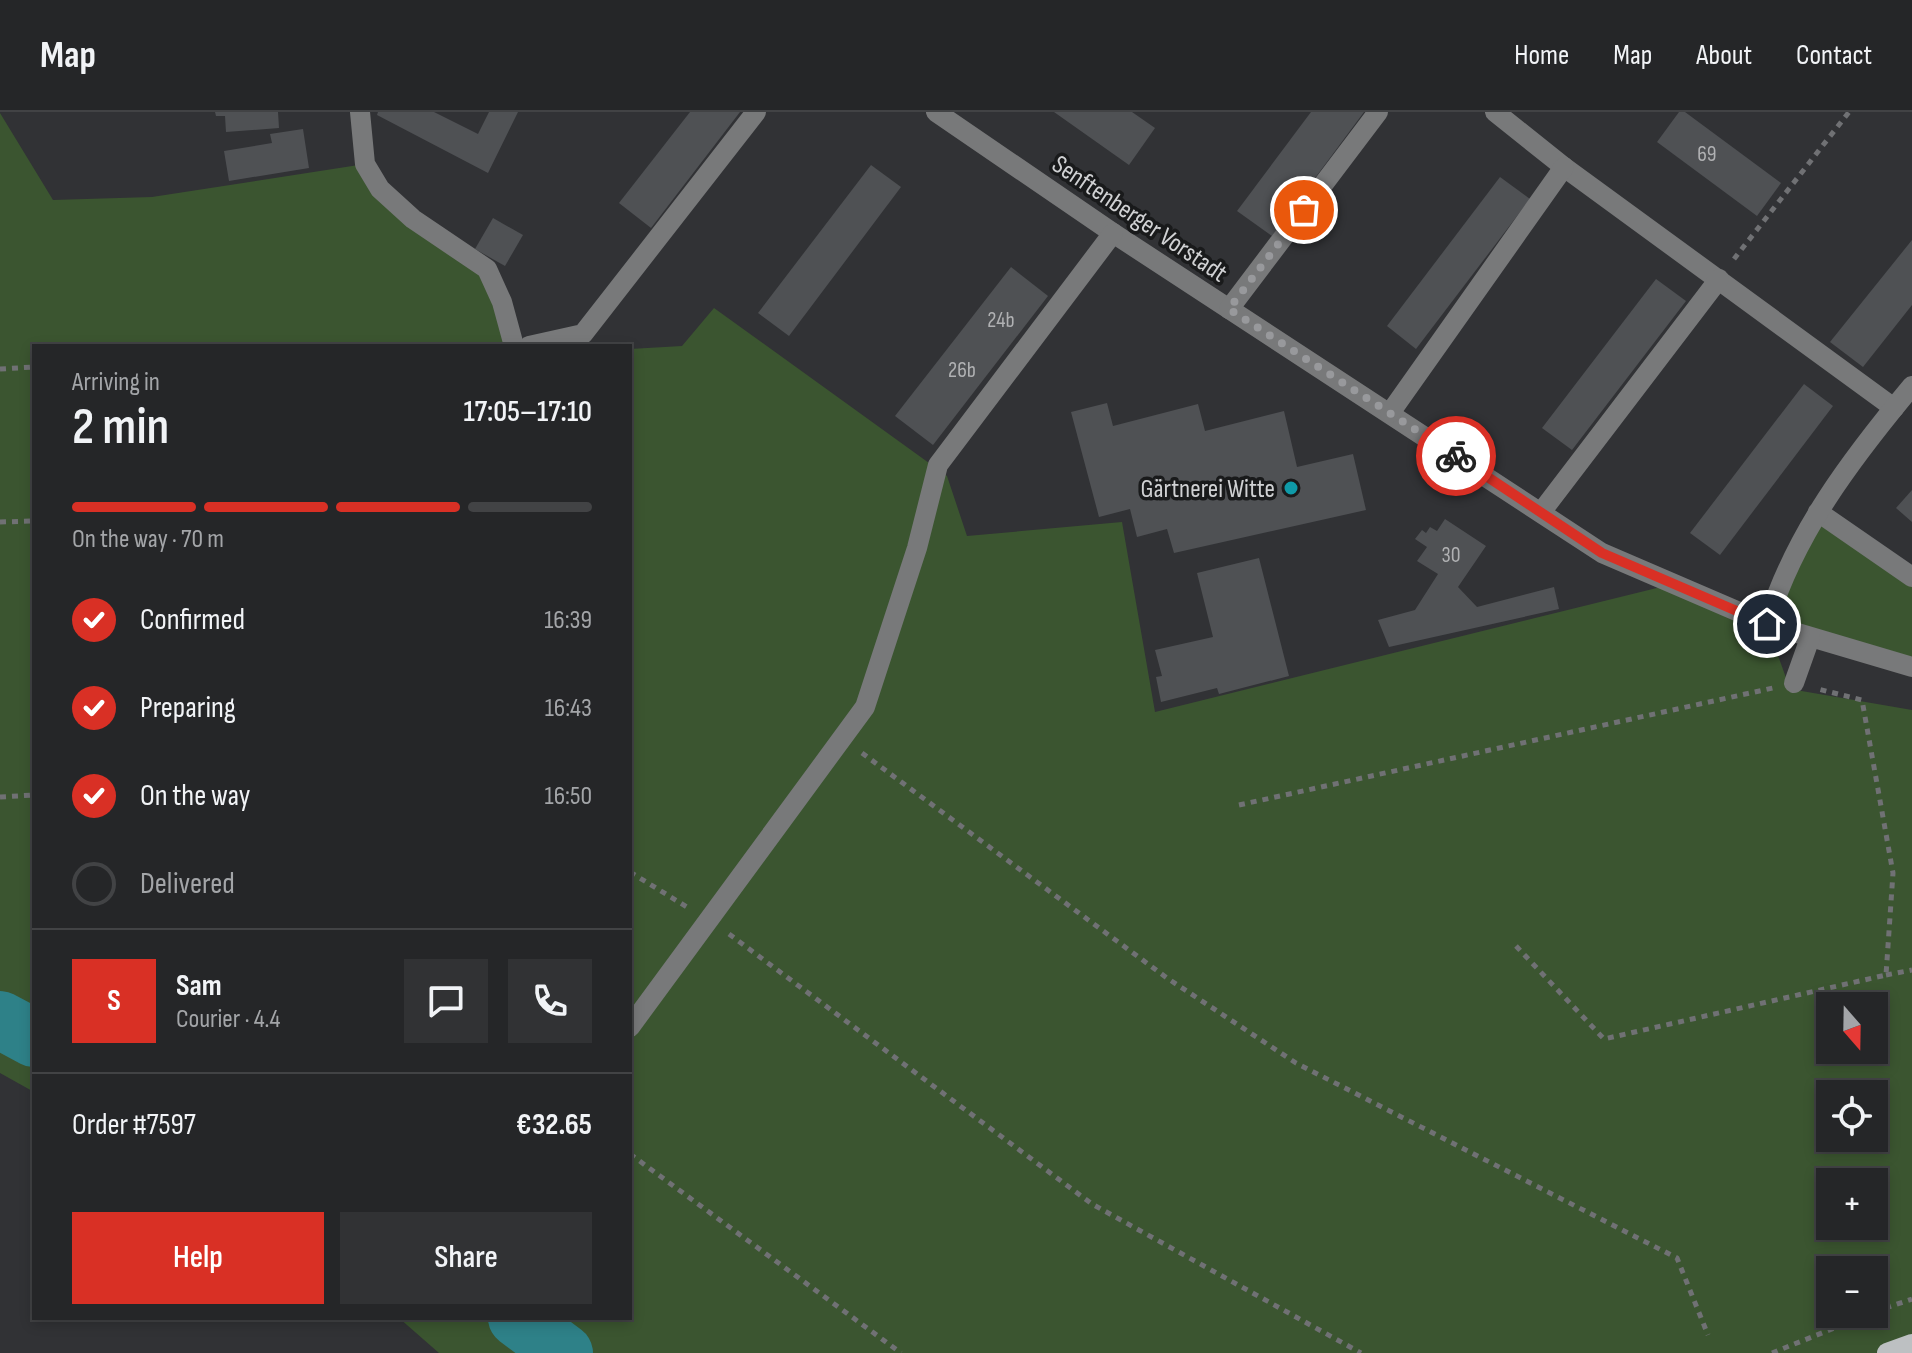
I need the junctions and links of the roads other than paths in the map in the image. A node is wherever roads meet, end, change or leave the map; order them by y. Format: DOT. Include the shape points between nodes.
graph roads {
  1 [pos="360,112"];
  2 [pos="756,112"];
  3 [pos="936,112"];
  4 [pos="1378,112"];
  5 [pos="1495,112"];
  6 [pos="1564,167"];
  7 [pos="1113,233"];
  8 [pos="1719,279"];
  9 [pos="1229,309"];
  10 [pos="513,344"];
  11 [pos="538,344"];
  12 [pos="1912,386"];
  13 [pos="1894,408"];
  14 [pos="1390,413"];
  15 [pos="1542,511"];
  16 [pos="1818,512"];
  17 [pos="1912,577"];
  18 [pos="1767,624"];
  19 [pos="1810,638"];
  20 [pos="1912,667"];
  21 [pos="1794,683"];
  22 [pos="632,1024"];
  23 [pos="1912,1344"];
  24 [pos="1887,1353"];
  1 -- 10 [label="street" via="365,164 380,189 413,219 487,269"];
  2 -- 11 [label="street" via="583,334"];
  3 -- 7 [label="street, Senftenberger Vorstadt"];
  4 -- 9 [label="street"];
  5 -- 6 [label="street"];
  6 -- 8 [label="street"];
  6 -- 14 [label="street"];
  7 -- 9 [label="street, Senftenberger Vorstadt"];
  7 -- 22 [label="street" via="938,465 865,707"];
  8 -- 13 [label="street"];
  8 -- 15 [label="street"];
  9 -- 14 [label="street, Senftenberger Vorstadt"];
  12 -- 13 [label="street"];
  13 -- 16 [label="street"];
  14 -- 15 [label="street, Senftenberger Vorstadt"];
  15 -- 18 [label="street, Senftenberger Vorstadt" via="1602,553"];
  16 -- 17 [label="street"];
  16 -- 18 [label="street" via="1790,561"];
  18 -- 19 [label="street, Senftenberger Vorstadt"];
  19 -- 20 [label="street, Senftenberger Vorstadt"];
  19 -- 21 [label="street"];
  23 -- 24 [label="main road"];
}
